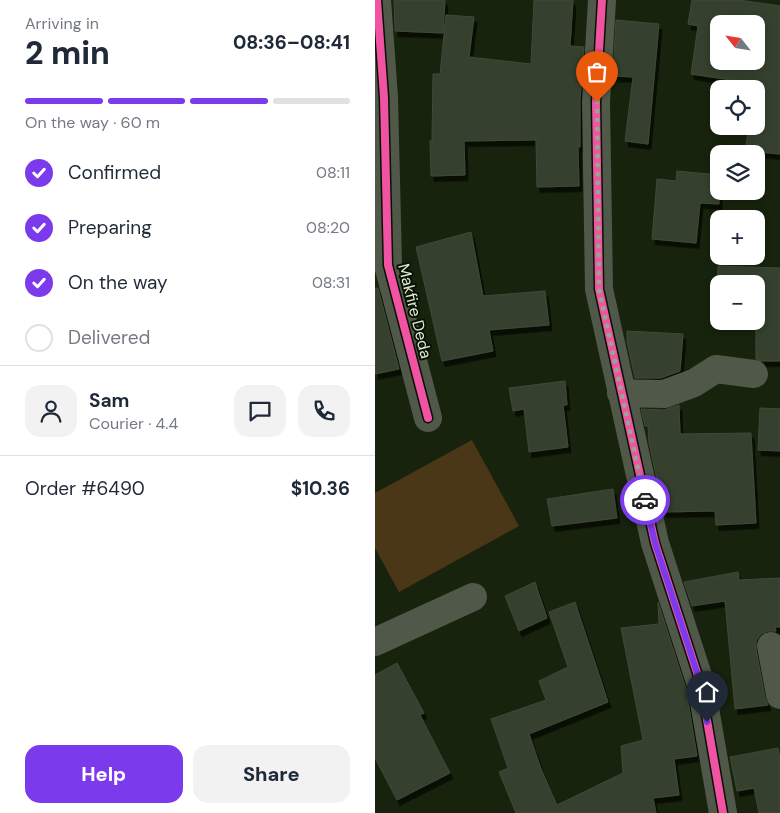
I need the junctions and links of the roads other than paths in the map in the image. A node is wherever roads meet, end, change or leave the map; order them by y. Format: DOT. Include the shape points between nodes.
graph roads {
  1 [pos="377,0"];
  2 [pos="603,0"];
  3 [pos="754,374"];
  4 [pos="621,393"];
  5 [pos="428,418"];
  6 [pos="473,597"];
  7 [pos="375,642"];
  8 [pos="771,646"];
  9 [pos="780,695"];
  10 [pos="723,813"];
  1 -- 5 [label="street, Makfire Deda" via="388,265"];
  2 -- 4 [label="street" via="597,102 599,289"];
  3 -- 4 [label="street" via="715,370 694,383 664,394"];
  4 -- 10 [label="street" via="655,543 701,685"];
  6 -- 7 [label="street"];
  8 -- 9 [label="street"];
}
